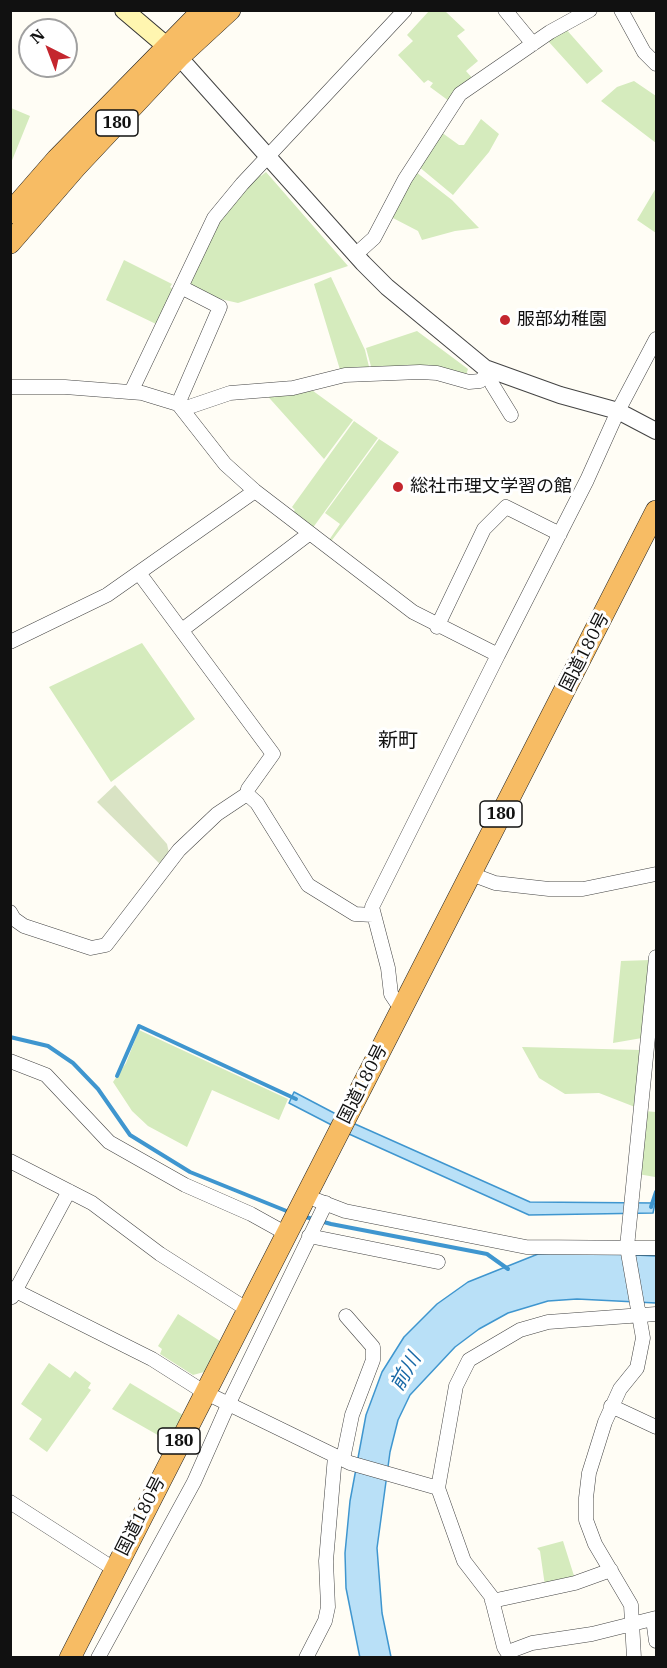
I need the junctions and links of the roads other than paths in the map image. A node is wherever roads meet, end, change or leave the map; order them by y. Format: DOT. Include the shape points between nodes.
graph roads {
  1 [pos="123,10"];
  2 [pos="203,10"];
  3 [pos="230,10"];
  4 [pos="405,10"];
  5 [pos="504,10"];
  6 [pos="590,10"];
  7 [pos="621,10"];
  8 [pos="533,45"];
  9 [pos="173,51"];
  10 [pos="657,64"];
  11 [pos="268,158"];
  12 [pos="10,213"];
  13 [pos="10,243"];
  14 [pos="355,255"];
  15 [pos="181,287"];
  16 [pos="657,339"];
  17 [pos="491,370"];
  18 [pos="10,387"];
  19 [pos="131,392"];
  20 [pos="180,406"];
  21 [pos="618,411"];
  22 [pos="511,415"];
  23 [pos="657,431"];
  24 [pos="255,491"];
  25 [pos="656,515"];
  26 [pos="310,533"];
  27 [pos="560,534"];
  28 [pos="139,573"];
  29 [pos="437,627"];
  30 [pos="182,630"];
  31 [pos="10,642"];
  32 [pos="498,655"];
  33 [pos="247,794"];
  34 [pos="471,874"];
  35 [pos="657,874"];
  36 [pos="10,912"];
  37 [pos="373,915"];
  38 [pos="657,957"];
  39 [pos="401,1009"];
  40 [pos="10,1061"];
  41 [pos="10,1161"];
  42 [pos="69,1191"];
  43 [pos="305,1199"];
  44 [pos="325,1206"];
  45 [pos="300,1232"];
  46 [pos="657,1248"];
  47 [pos="627,1249"];
  48 [pos="438,1262"];
  49 [pos="12,1293"];
  50 [pos="248,1310"];
  51 [pos="638,1311"];
  52 [pos="657,1314"];
  53 [pos="346,1316"];
  54 [pos="204,1392"];
  55 [pos="228,1405"];
  56 [pos="612,1406"];
  57 [pos="657,1427"];
  58 [pos="343,1459"];
  59 [pos="438,1488"];
  60 [pos="10,1502"];
  61 [pos="114,1569"];
  62 [pos="611,1570"];
  63 [pos="492,1601"];
  64 [pos="655,1618"];
  65 [pos="634,1625"];
  66 [pos="657,1641"];
  67 [pos="509,1655"];
  68 [pos="70,1658"];
  69 [pos="98,1658"];
  70 [pos="306,1658"];
  71 [pos="634,1658"];
  1 -- 9 [label="main road"];
  2 -- 9 [label="highway, 180"];
  3 -- 9 [label="highway, 180"];
  4 -- 11 [label="street"];
  5 -- 8 [label="street"];
  6 -- 8 [label="street"];
  7 -- 10 [label="street" via="644,52"];
  8 -- 14 [label="street" via="460,94 405,179 374,238"];
  9 -- 11 [label="street"];
  9 -- 12 [label="highway, 180" via="57,159"];
  9 -- 13 [label="highway, 180"];
  11 -- 14 [label="street"];
  11 -- 15 [label="street" via="214,218"];
  14 -- 17 [label="street" via="387,287"];
  15 -- 19 [label="street"];
  15 -- 20 [label="street" via="220,307"];
  16 -- 21 [label="street"];
  17 -- 20 [label="street" via="480,381 469,382 420,372 345,375 293,388 230,393"];
  17 -- 21 [label="street"];
  17 -- 22 [label="street" via="492,384"];
  18 -- 19 [label="street"];
  19 -- 20 [label="street" via="156,396"];
  20 -- 24 [label="street" via="225,464"];
  21 -- 23 [label="street"];
  21 -- 27 [label="street"];
  24 -- 26 [label="street"];
  24 -- 28 [label="street"];
  25 -- 34 [label="highway, 国道180号 / 180"];
  26 -- 29 [label="street"];
  26 -- 30 [label="street"];
  27 -- 29 [label="street" via="506,507 484,529"];
  27 -- 32 [label="street"];
  28 -- 30 [label="street"];
  28 -- 31 [label="street" via="107,595"];
  29 -- 32 [label="street"];
  30 -- 33 [label="street" via="273,754"];
  32 -- 37 [label="street" via="372,907"];
  33 -- 36 [label="street" via="217,814 179,850 113,938 101,948 24,926"];
  33 -- 37 [label="street" via="257,802 308,885 356,914"];
  34 -- 35 [label="street" via="495,883 549,889 583,889"];
  34 -- 39 [label="highway, 国道180号 / 180"];
  37 -- 39 [label="street" via="391,994"];
  38 -- 47 [label="street"];
  39 -- 43 [label="highway, 国道180号 / 180"];
  40 -- 45 [label="street" via="46,1075 109,1142 185,1185"];
  41 -- 42 [label="street"];
  42 -- 49 [label="street"];
  42 -- 50 [label="street"];
  43 -- 44 [label="street"];
  43 -- 45 [label="highway, 国道180号 / 180"];
  44 -- 45 [label="street"];
  44 -- 47 [label="street" via="526,1247"];
  45 -- 48 [label="street"];
  45 -- 50 [label="highway, 国道180号 / 180"];
  45 -- 55 [label="street"];
  46 -- 47 [label="street"];
  47 -- 51 [label="street"];
  49 -- 54 [label="street" via="153,1359"];
  50 -- 54 [label="highway, 国道180号 / 180"];
  51 -- 52 [label="street"];
  51 -- 56 [label="street" via="643,1338 637,1368"];
  51 -- 59 [label="street" via="548,1322 520,1330 469,1360 456,1386"];
  53 -- 58 [label="street" via="373,1347 373,1360 352,1415"];
  54 -- 55 [label="street"];
  54 -- 61 [label="highway, 国道180号 / 180"];
  55 -- 58 [label="street"];
  55 -- 69 [label="street" via="194,1482"];
  56 -- 57 [label="street"];
  56 -- 62 [label="street" via="589,1473 586,1498 586,1520"];
  58 -- 59 [label="street"];
  58 -- 70 [label="street" via="326,1561 328,1607"];
  59 -- 63 [label="street" via="464,1561"];
  60 -- 61 [label="street"];
  61 -- 68 [label="highway, 国道180号 / 180"];
  62 -- 63 [label="street" via="575,1583"];
  62 -- 65 [label="street" via="631,1605"];
  63 -- 67 [label="street"];
  64 -- 65 [label="street"];
  64 -- 66 [label="street"];
  65 -- 67 [label="street" via="532,1643"];
  65 -- 71 [label="street"];
}
